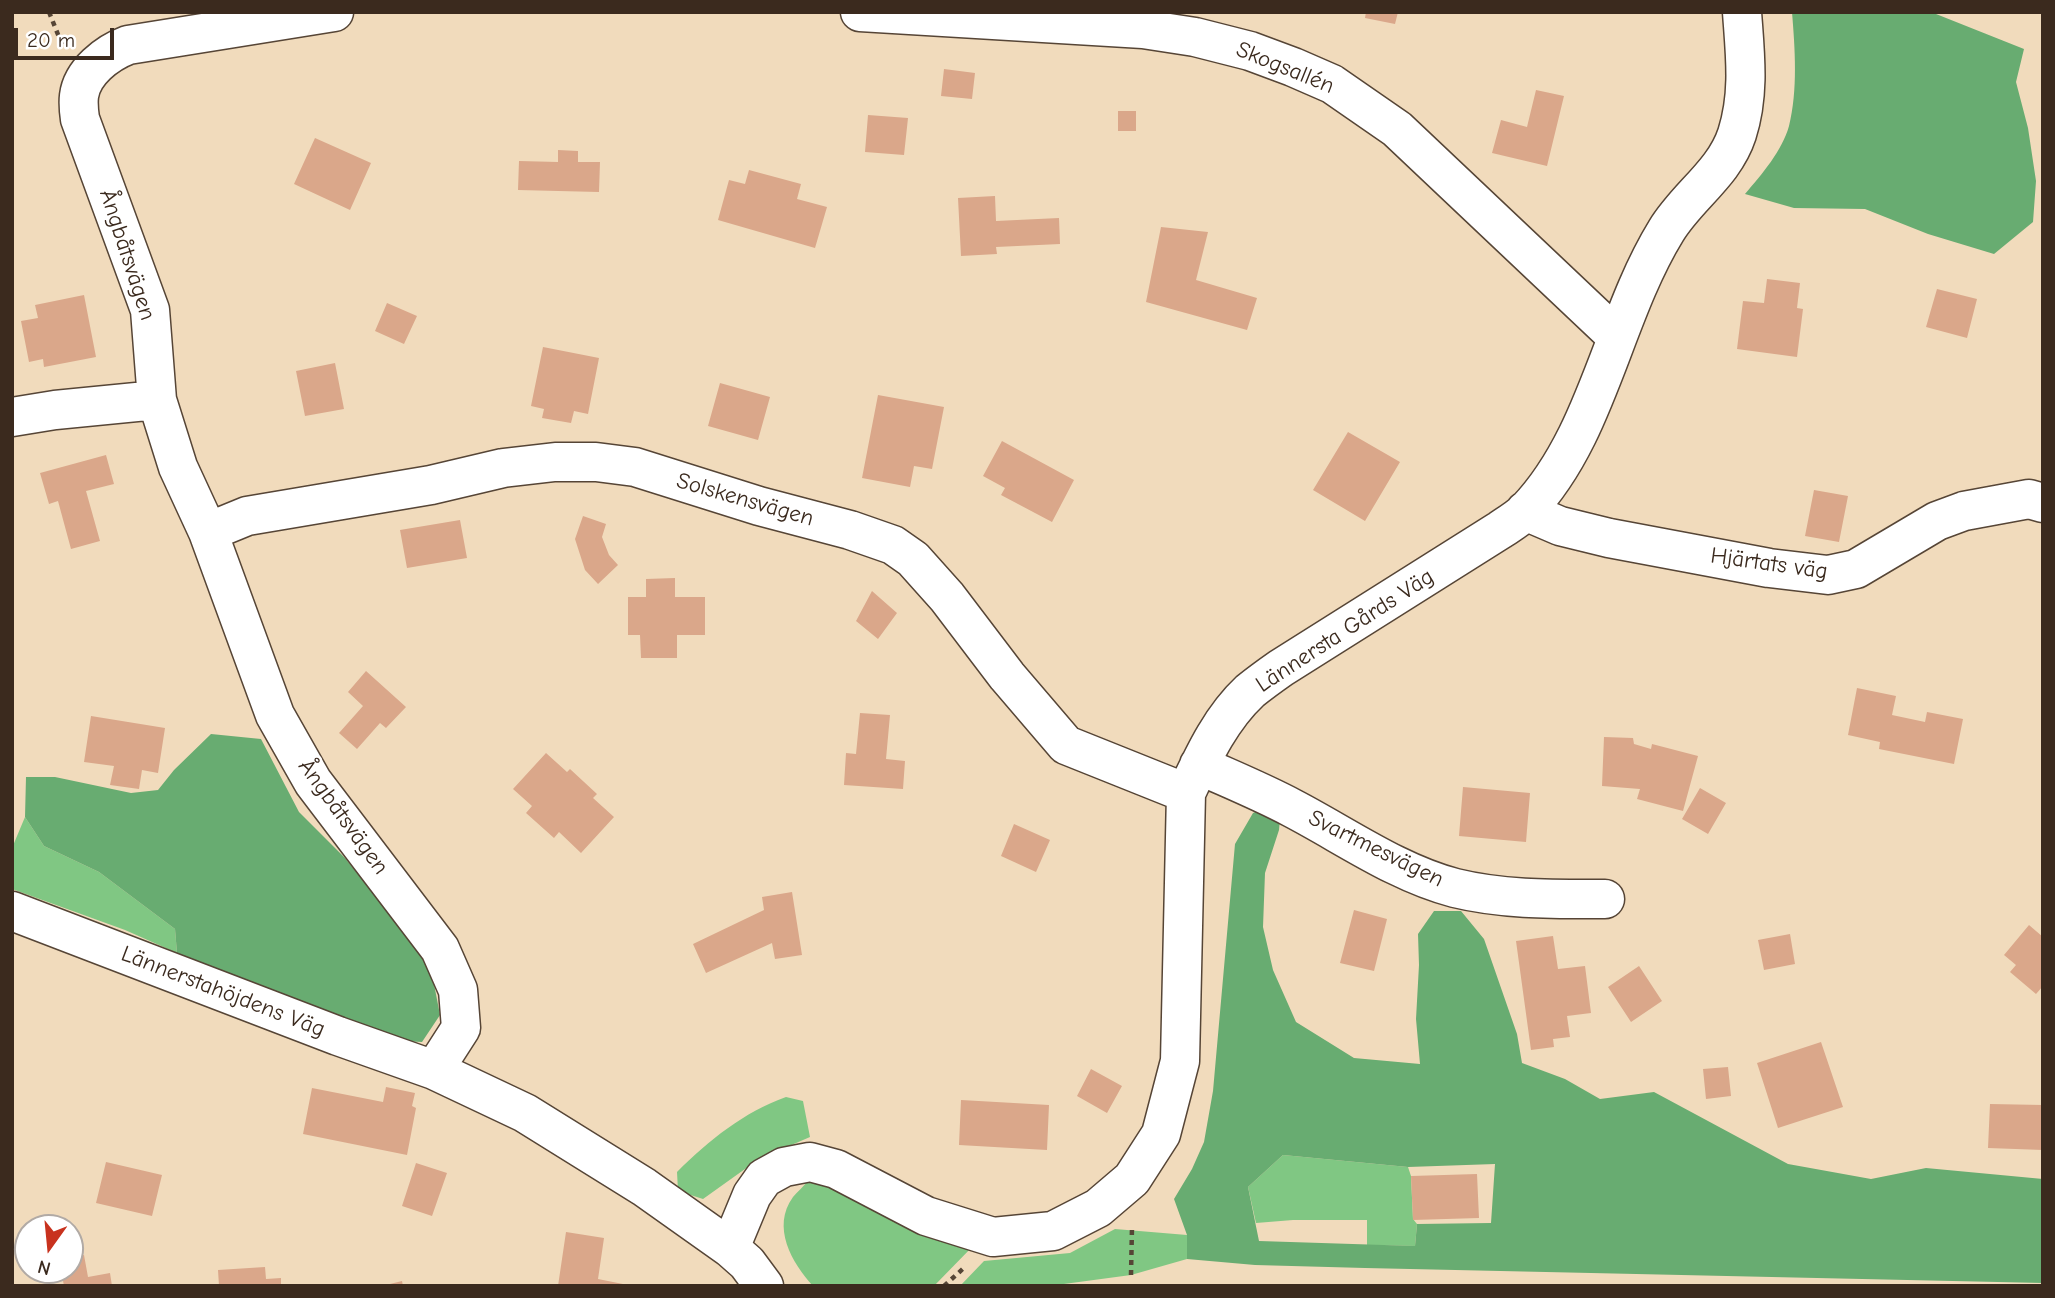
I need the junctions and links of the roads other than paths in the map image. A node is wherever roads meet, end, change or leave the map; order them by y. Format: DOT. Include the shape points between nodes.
graph roads {
  1 [pos="334,12"];
  2 [pos="860,12"];
  3 [pos="1742,12"];
  4 [pos="1617,337"];
  5 [pos="157,400"];
  6 [pos="12,417"];
  7 [pos="2038,508"];
  8 [pos="1525,511"];
  9 [pos="208,532"];
  10 [pos="1192,779"];
  11 [pos="1605,899"];
  12 [pos="12,911"];
  13 [pos="434,1070"];
  14 [pos="730,1248"];
  15 [pos="764,1286"];
  1 -- 5 [label="street, Ångbåtsvägen" via="128,45 99,61 79,94 80,119 150,310"];
  2 -- 4 [label="street, Skogsallén" via="1143,29 1195,37 1293,66 1332,85 1398,129"];
  3 -- 4 [label="street, Lännersta Gårds Väg" via="1747,76 1737,135 1726,159 1667,230 1628,304"];
  4 -- 8 [label="street, Lännersta Gårds Väg" via="1570,449"];
  5 -- 6 [label="street"];
  5 -- 9 [label="street, Ångbåtsvägen" via="178,467"];
  7 -- 8 [label="street, Hjärtats väg" via="1964,511 1937,521 1856,569 1828,575 1609,538 1560,526"];
  8 -- 10 [label="street, Lännersta Gårds Väg" via="1250,692 1224,720"];
  9 -- 10 [label="street, Solskensvägen" via="247,516 503,468 555,462 635,467 893,545 913,559 947,597 1066,745"];
  9 -- 13 [label="street, Ångbåtsvägen" via="275,715 313,782 440,949 458,990 461,1028"];
  10 -- 11 [label="street, Svartmesvägen" via="1290,806 1418,874 1455,888 1512,897"];
  10 -- 14 [label="street, Lännersta Gårds Väg" via="1180,1061 1161,1134 1132,1179 1098,1208 1053,1231 993,1237 926,1216 835,1169 810,1162 784,1167 764,1178"];
  12 -- 13 [label="street, Lännerstahöjdens Väg"];
  13 -- 14 [label="street" via="566,1137"];
  14 -- 15 [label="street"];
}
